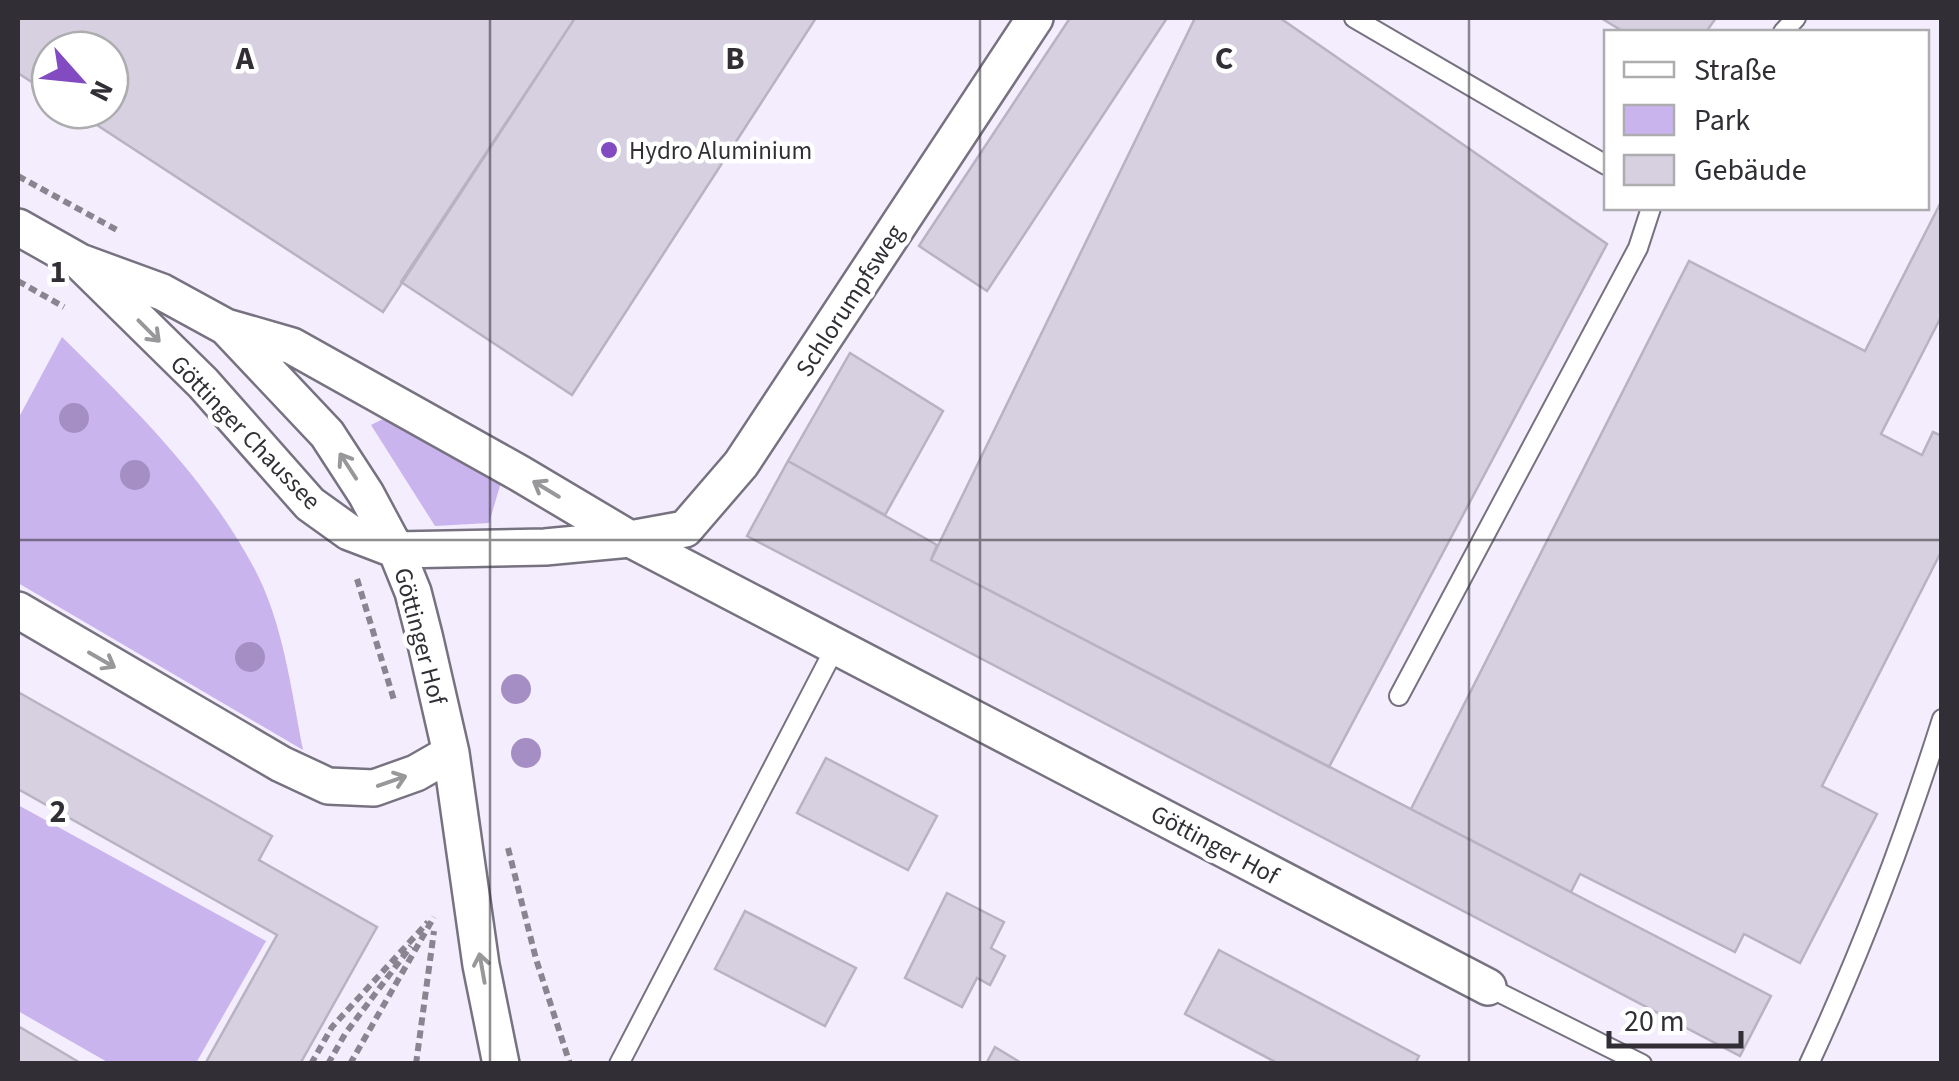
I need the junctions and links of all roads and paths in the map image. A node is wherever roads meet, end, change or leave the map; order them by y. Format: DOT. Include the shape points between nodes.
graph roads {
  1 [pos="1035,18"];
  2 [pos="1354,18"];
  3 [pos="1604,164"];
  4 [pos="1649,210"];
  5 [pos="18,226"];
  6 [pos="80,262"];
  7 [pos="226,327"];
  8 [pos="630,539"];
  9 [pos="396,550"];
  10 [pos="357,578"];
  11 [pos="18,610"];
  12 [pos="837,644"];
  13 [pos="1399,696"];
  14 [pos="395,702"];
  15 [pos="1942,718"];
  16 [pos="451,753"];
  17 [pos="436,913"];
  18 [pos="1488,987"];
  19 [pos="311,1064"];
  20 [pos="328,1064"];
  21 [pos="350,1064"];
  22 [pos="416,1064"];
  23 [pos="501,1064"];
  24 [pos="619,1064"];
  25 [pos="1642,1064"];
  26 [pos="1809,1064"];
  1 -- 8 [label="street, Schlorumpfsweg" via="741,464 684,529"];
  2 -- 3 [label="lane"];
  4 -- 13 [label="lane" via="1638,248"];
  5 -- 6 [label="street, Göttinger Chaussee"];
  6 -- 7 [label="street, Göttinger Chaussee" via="162,292"];
  6 -- 9 [label="street, Göttinger Chaussee, one-way" via="203,384 310,504 349,532"];
  8 -- 7 [label="street, Göttinger Chaussee, one-way" via="292,346"];
  9 -- 7 [label="street, Göttinger Chaussee, one-way" via="327,434"];
  8 -- 9 [label="street, Göttinger Hof"];
  8 -- 12 [label="street, Göttinger Hof"];
  9 -- 16 [label="street, Göttinger Hof" via="417,606"];
  10 -- 14 [label="path"];
  11 -- 16 [label="street, one-way" via="328,786 374,788"];
  12 -- 18 [label="street, Göttinger Hof"];
  12 -- 24 [label="lane"];
  15 -- 26 [label="lane" via="1911,818"];
  23 -- 16 [label="street, Göttinger Hof, one-way"];
  17 -- 19 [label="path" via="332,1027"];
  17 -- 20 [label="path"];
  17 -- 21 [label="path"];
  17 -- 22 [label="path"];
  18 -- 25 [label="lane"];
}
